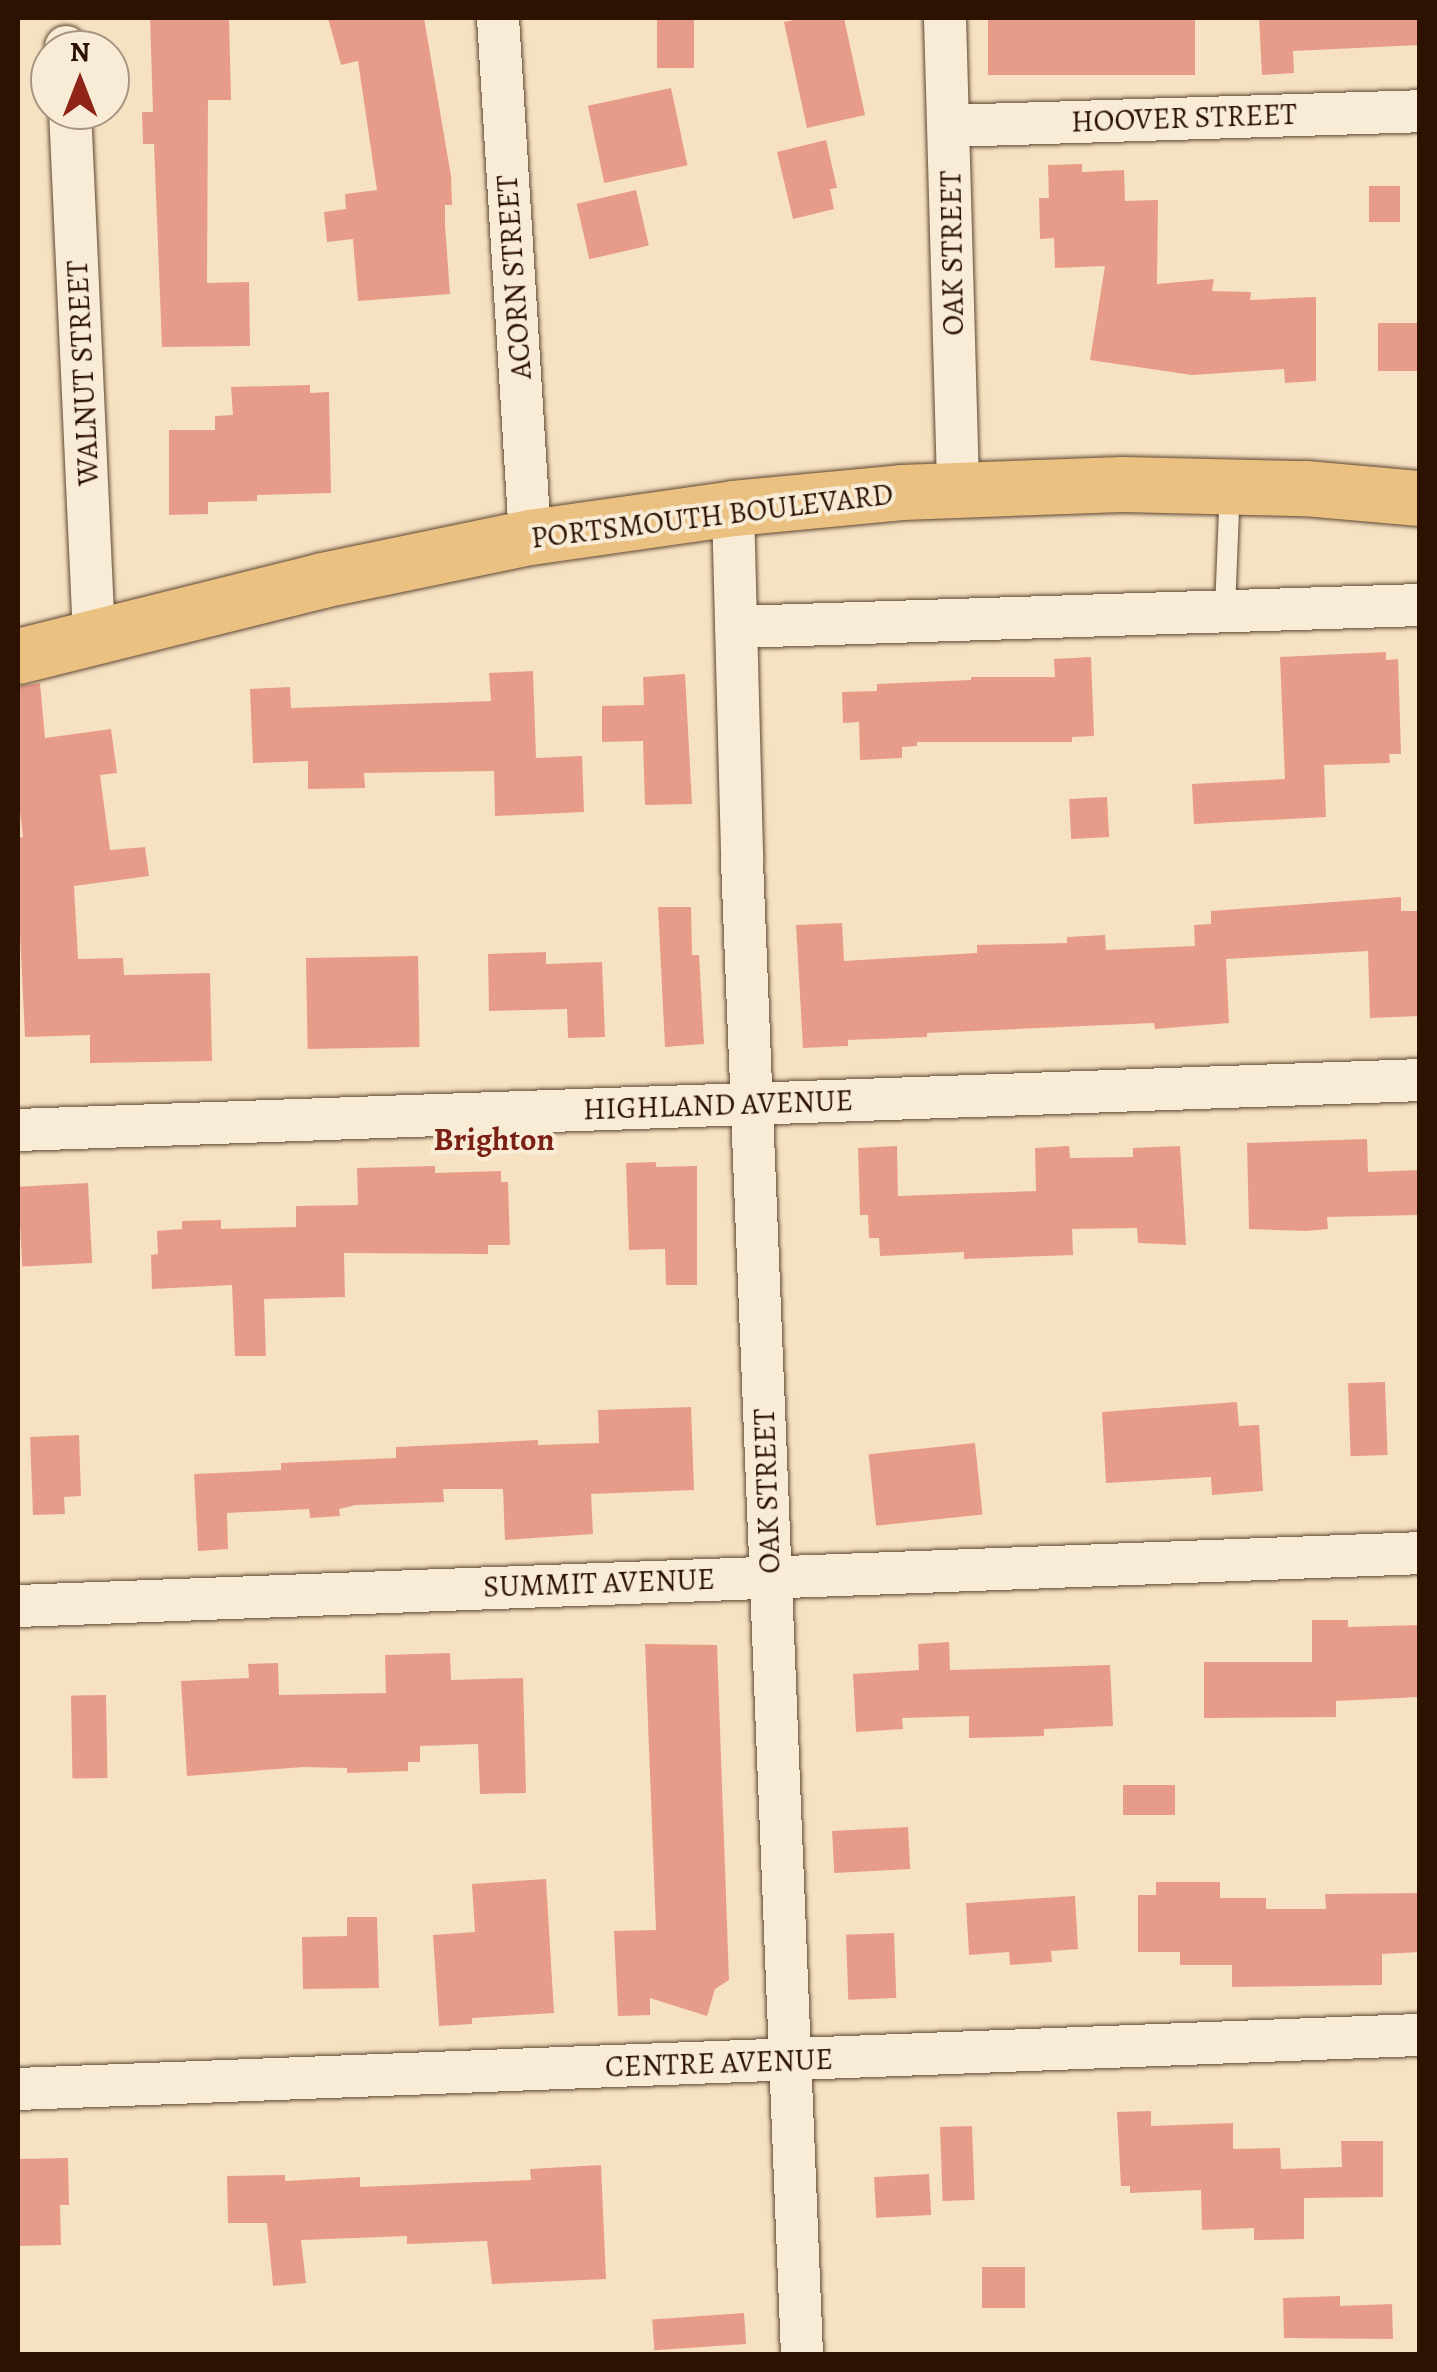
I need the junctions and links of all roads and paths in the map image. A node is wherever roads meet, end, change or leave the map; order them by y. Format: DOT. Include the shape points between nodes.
graph roads {
  1 [pos="498,18"];
  2 [pos="944,18"];
  3 [pos="1420,111"];
  4 [pos="949,126"];
  5 [pos="71,130"];
  6 [pos="1230,486"];
  7 [pos="958,488"];
  8 [pos="1420,498"];
  9 [pos="733,508"];
  10 [pos="530,537"];
  11 [pos="1420,604"];
  12 [pos="1225,610"];
  13 [pos="736,628"];
  14 [pos="94,636"];
  15 [pos="18,656"];
  16 [pos="1420,1080"];
  17 [pos="752,1103"];
  18 [pos="18,1130"];
  19 [pos="1420,1553"];
  20 [pos="771,1576"];
  21 [pos="18,1606"];
  22 [pos="1420,2035"];
  23 [pos="790,2060"];
  24 [pos="18,2090"];
  25 [pos="802,2354"];
  1 -- 10 [label="street, ACORN STREET"];
  2 -- 4 [label="street, OAK STREET"];
  3 -- 4 [label="street, HOOVER STREET"];
  4 -- 7 [label="street, OAK STREET"];
  5 -- 14 [label="street, WALNUT STREET"];
  6 -- 7 [label="main road, PORTSMOUTH BOULEVARD"];
  6 -- 8 [label="main road, PORTSMOUTH BOULEVARD"];
  6 -- 12 [label="lane"];
  7 -- 9 [label="main road, PORTSMOUTH BOULEVARD"];
  9 -- 10 [label="main road, PORTSMOUTH BOULEVARD"];
  9 -- 13 [label="street, OAK STREET"];
  10 -- 14 [label="main road, PORTSMOUTH BOULEVARD"];
  11 -- 12 [label="street"];
  12 -- 13 [label="street"];
  13 -- 17 [label="street, OAK STREET"];
  14 -- 15 [label="main road, PORTSMOUTH BOULEVARD"];
  16 -- 17 [label="street, HIGHLAND AVENUE"];
  17 -- 18 [label="street, HIGHLAND AVENUE"];
  17 -- 20 [label="street, OAK STREET"];
  19 -- 20 [label="street, SUMMIT AVENUE"];
  20 -- 21 [label="street, SUMMIT AVENUE"];
  20 -- 23 [label="street, OAK STREET"];
  22 -- 23 [label="street, CENTRE AVENUE"];
  23 -- 24 [label="street, CENTRE AVENUE"];
  23 -- 25 [label="street, OAK STREET"];
}
